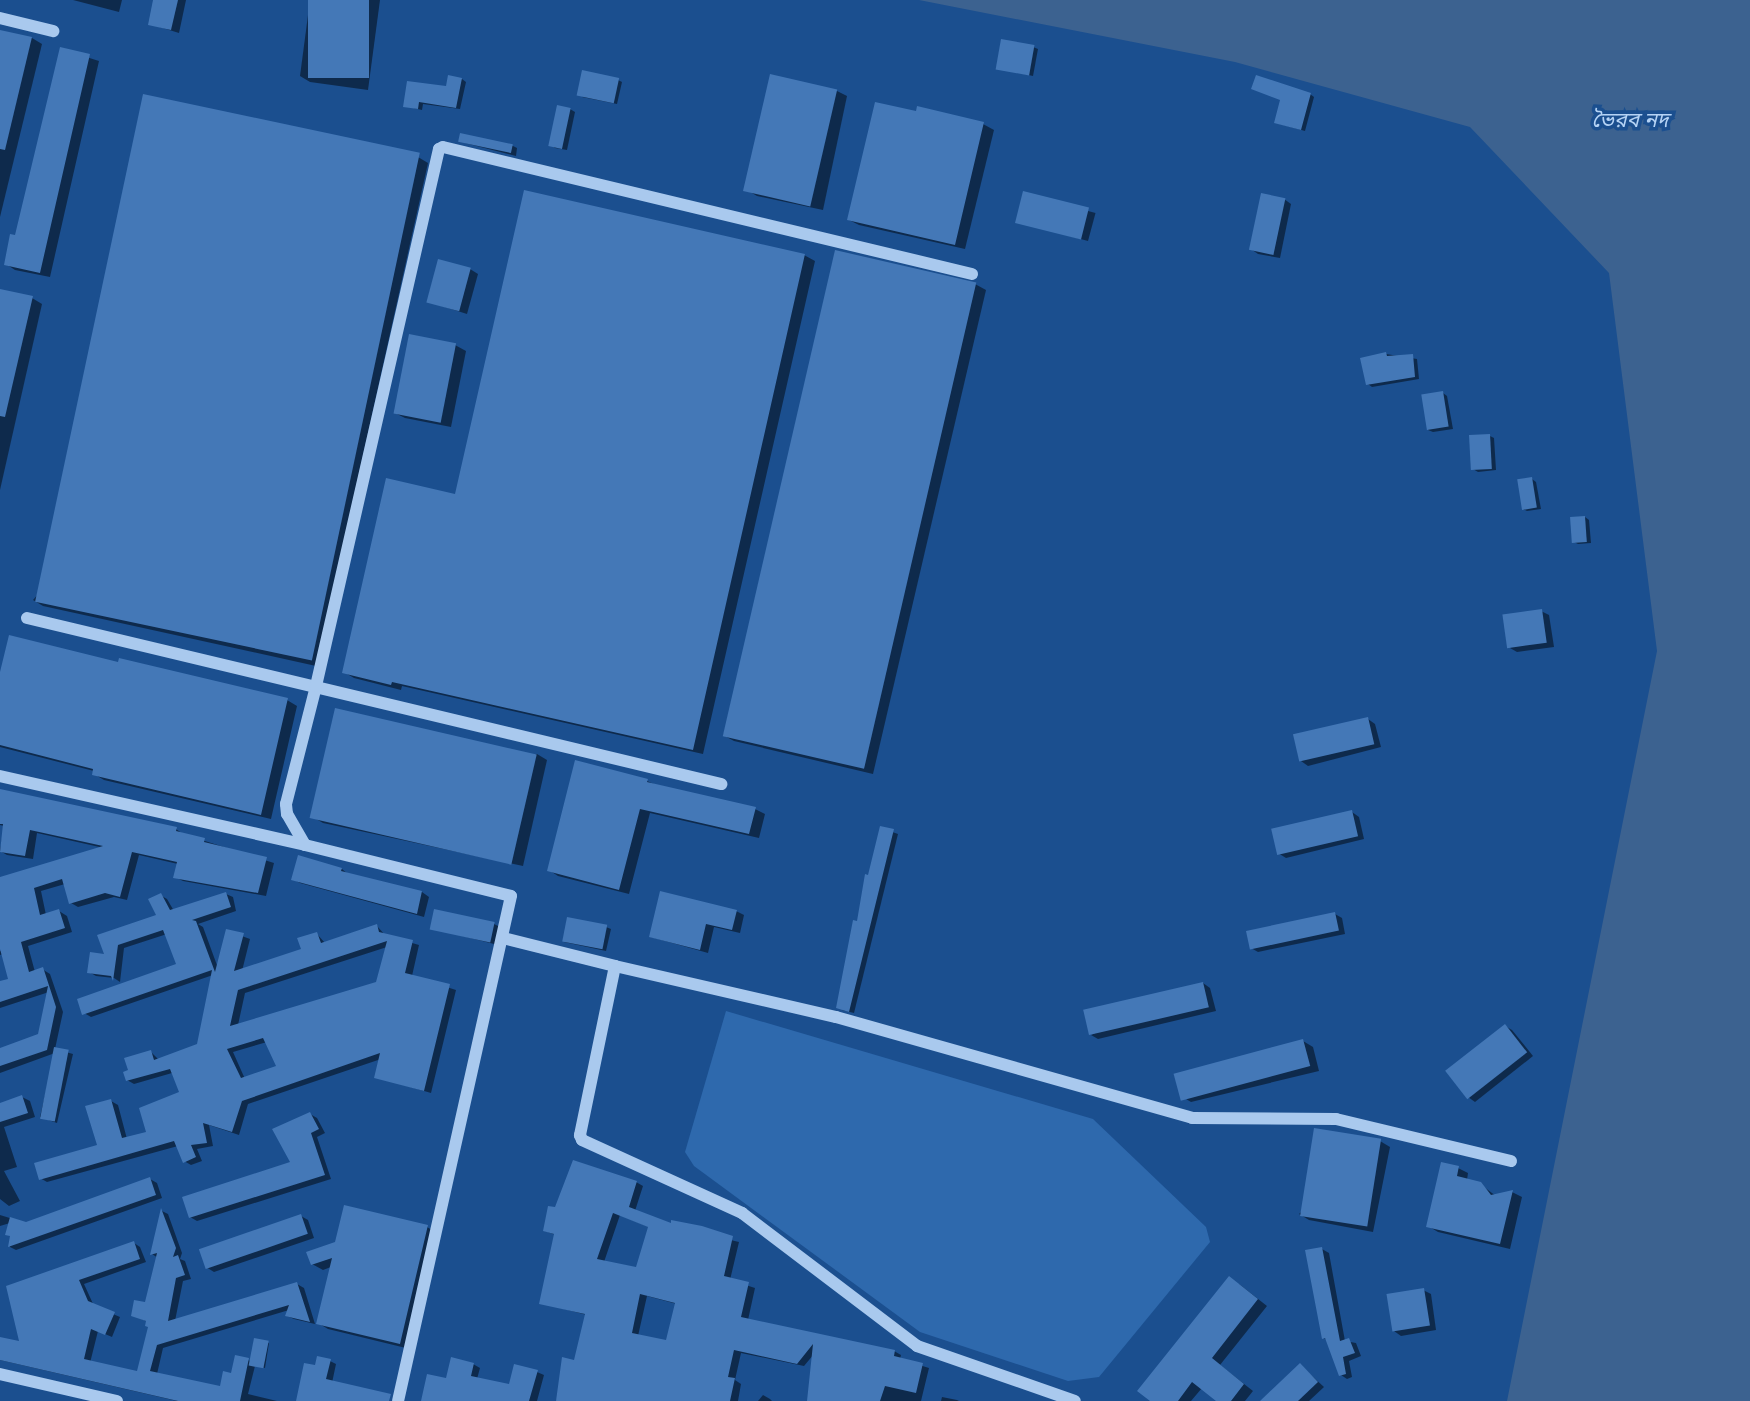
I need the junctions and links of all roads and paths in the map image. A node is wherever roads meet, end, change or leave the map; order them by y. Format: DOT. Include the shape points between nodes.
graph roads {
  1 [pos="0,18"];
  2 [pos="53,31"];
  3 [pos="972,274"];
  4 [pos="27,618"];
  5 [pos="316,686"];
  6 [pos="0,776"];
  7 [pos="721,784"];
  8 [pos="306,845"];
  9 [pos="503,938"];
  10 [pos="615,966"];
  11 [pos="1511,1161"];
  12 [pos="0,1374"];
  13 [pos="117,1401"];
  14 [pos="398,1401"];
  15 [pos="1075,1401"];
  1 -- 2 [label="lane"];
  3 -- 5 [label="lane" via="439,149"];
  4 -- 5 [label="lane"];
  5 -- 7 [label="lane"];
  5 -- 8 [label="lane" via="286,804"];
  6 -- 8 [label="lane"];
  8 -- 9 [label="lane" via="506,893 512,900"];
  9 -- 10 [label="lane"];
  9 -- 14 [label="lane"];
  10 -- 11 [label="lane" via="836,1017 1192,1118 1336,1119"];
  10 -- 15 [label="lane" via="582,1140 742,1213 917,1346"];
  12 -- 13 [label="lane"];
}
